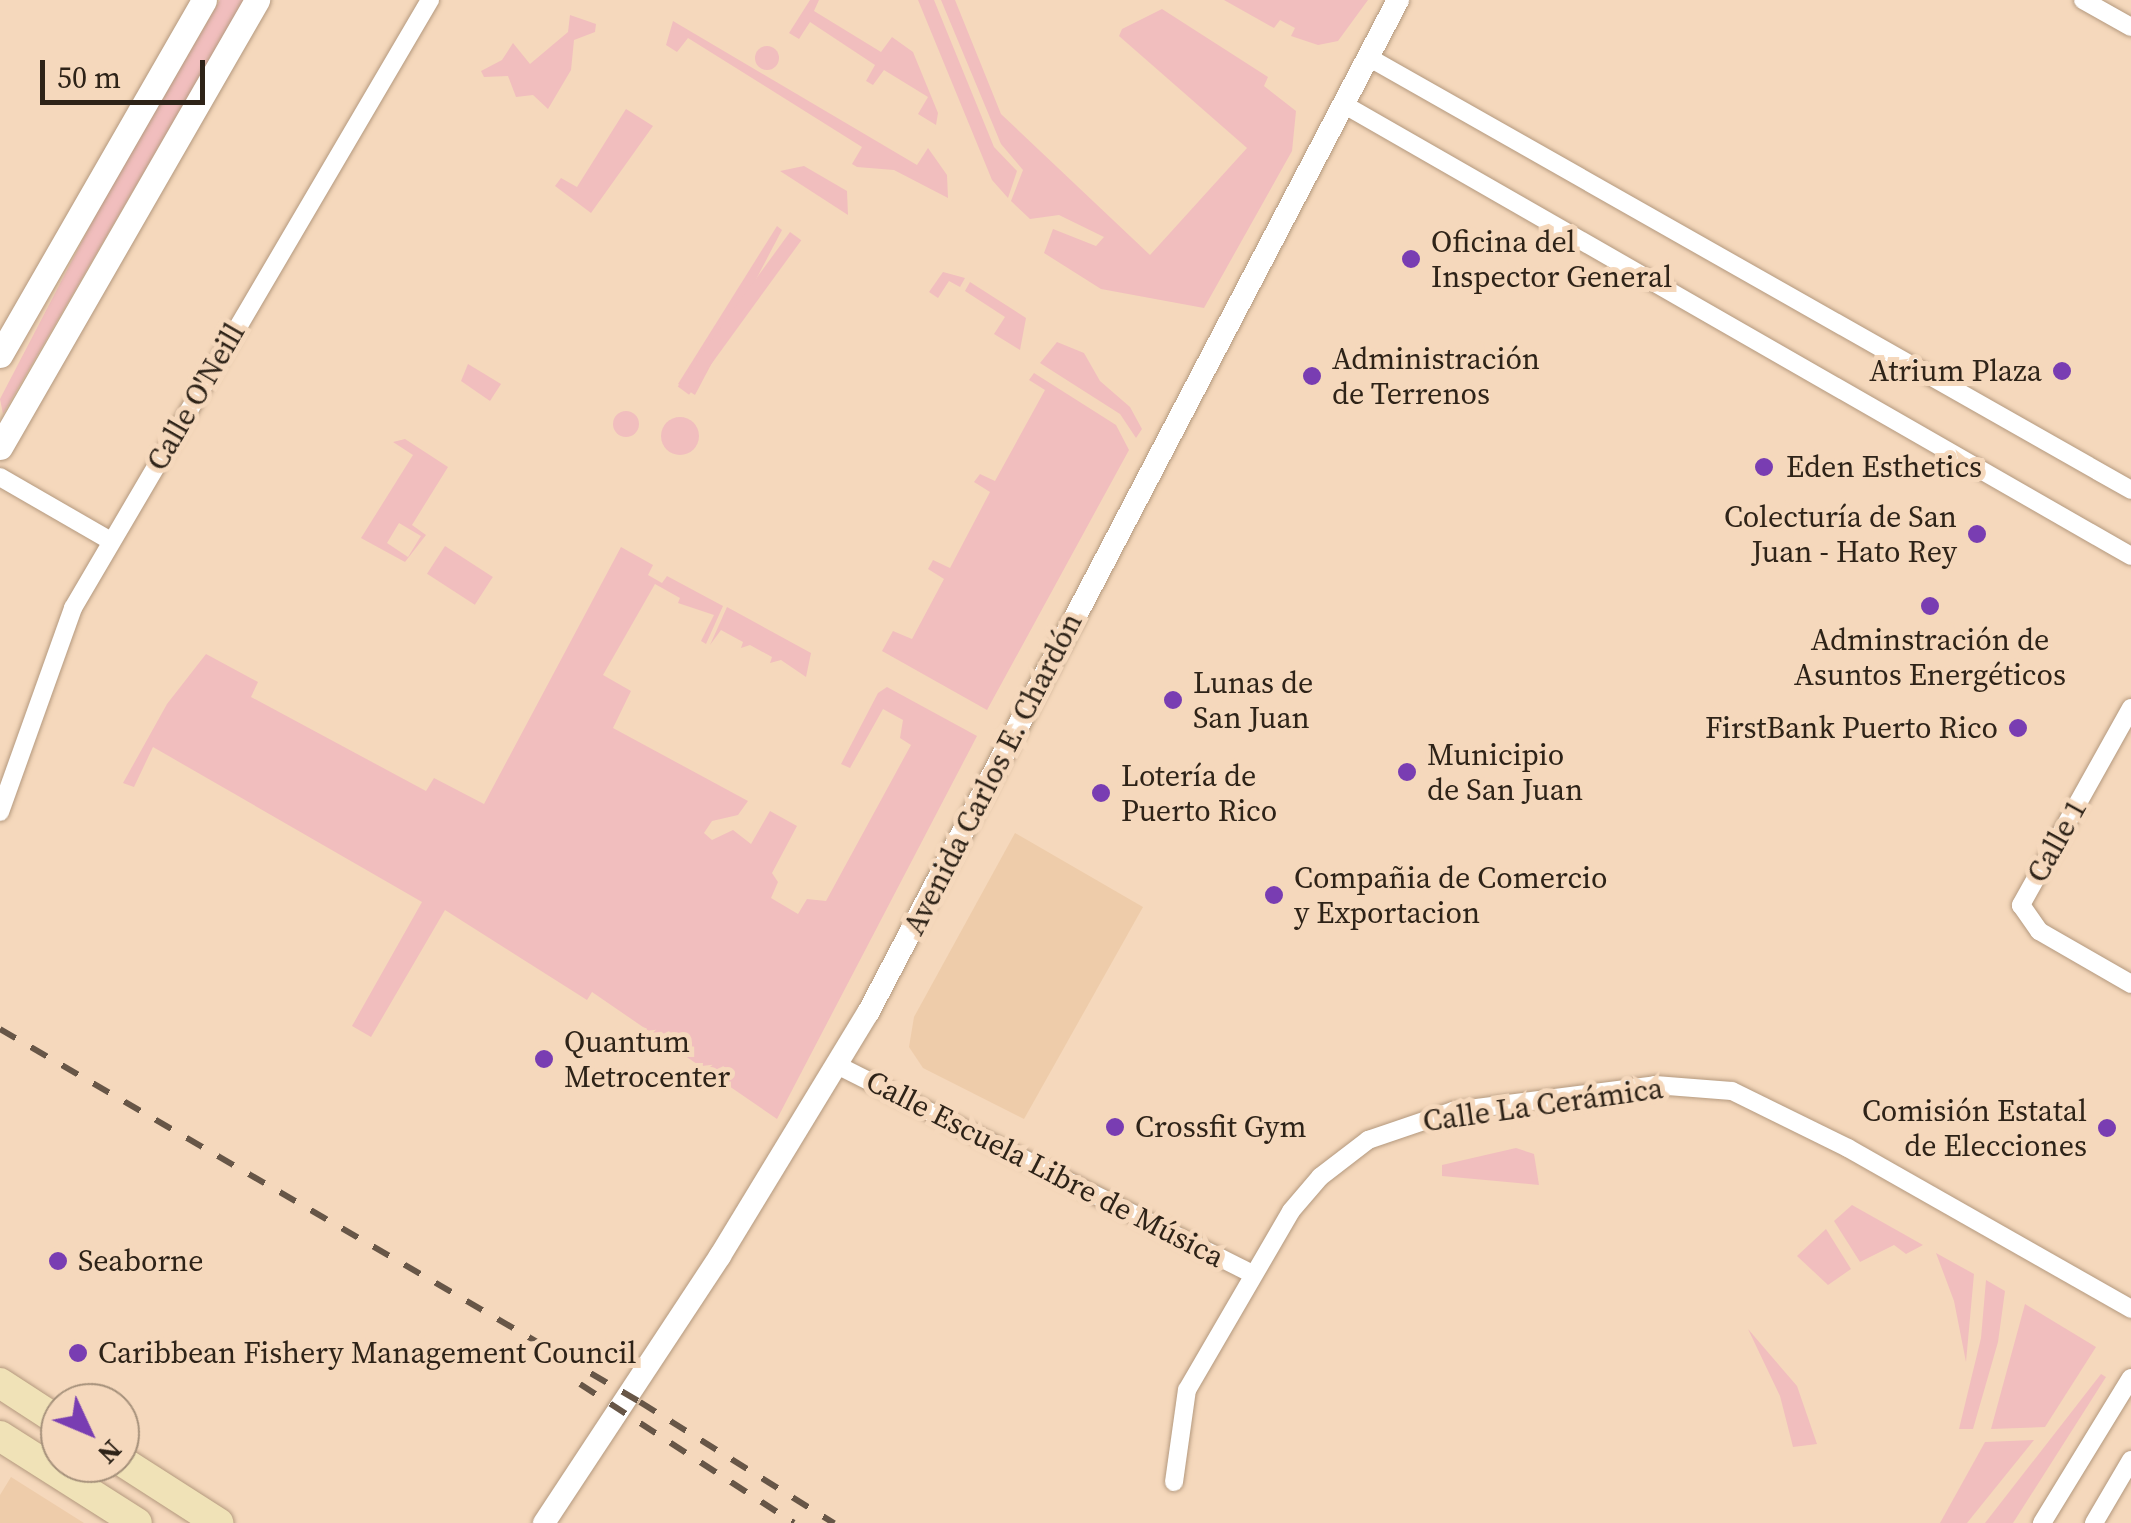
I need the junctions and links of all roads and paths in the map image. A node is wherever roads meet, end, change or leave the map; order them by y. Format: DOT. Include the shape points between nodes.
graph roads {
  1 [pos="204,0"];
  2 [pos="257,0"];
  3 [pos="430,0"];
  4 [pos="1398,0"];
  5 [pos="2083,0"];
  6 [pos="2131,27"];
  7 [pos="1368,58"];
  8 [pos="1343,104"];
  9 [pos="0,355"];
  10 [pos="0,448"];
  11 [pos="0,478"];
  12 [pos="2131,490"];
  13 [pos="111,542"];
  14 [pos="2131,556"];
  15 [pos="2131,708"];
  16 [pos="0,812"];
  17 [pos="2131,984"];
  18 [pos="837,1064"];
  19 [pos="1252,1274"];
  20 [pos="2131,1309"];
  21 [pos="2131,1378"];
  22 [pos="0,1383"];
  23 [pos="40,1409"];
  24 [pos="2,1441"];
  25 [pos="2131,1460"];
  26 [pos="140,1473"];
  27 [pos="1174,1482"];
  28 [pos="138,1523"];
  29 [pos="218,1523"];
  30 [pos="544,1523"];
  31 [pos="2042,1523"];
  32 [pos="2094,1523"];
  1 -- 9 [label="main road"];
  2 -- 10 [label="main road"];
  3 -- 13 [label="street, Calle O'Neill"];
  4 -- 7 [label="street, Avenida Carlos E. Chardón"];
  5 -- 6 [label="street"];
  7 -- 8 [label="street, Avenida Carlos E. Chardón"];
  7 -- 12 [label="street"];
  8 -- 14 [label="street"];
  8 -- 18 [label="street, Avenida Carlos E. Chardón"];
  11 -- 13 [label="street"];
  13 -- 16 [label="street, Calle O'Neill" via="73,608"];
  15 -- 17 [label="street, Calle 1" via="2021,905 2039,931"];
  18 -- 19 [label="street, Calle Escuela Libre de Música"];
  18 -- 30 [label="street, Avenida Carlos E. Chardón"];
  19 -- 20 [label="street, Calle La Cerámica" via="1320,1177 1389,1130 1453,1111 1682,1085 1750,1098"];
  19 -- 27 [label="street, Calle La Cerámica" via="1188,1390"];
  21 -- 31 [label="street"];
  22 -- 23 [label="main road"];
  24 -- 28 [label="main road"];
  25 -- 32 [label="street"];
  26 -- 29 [label="main road"];
}
